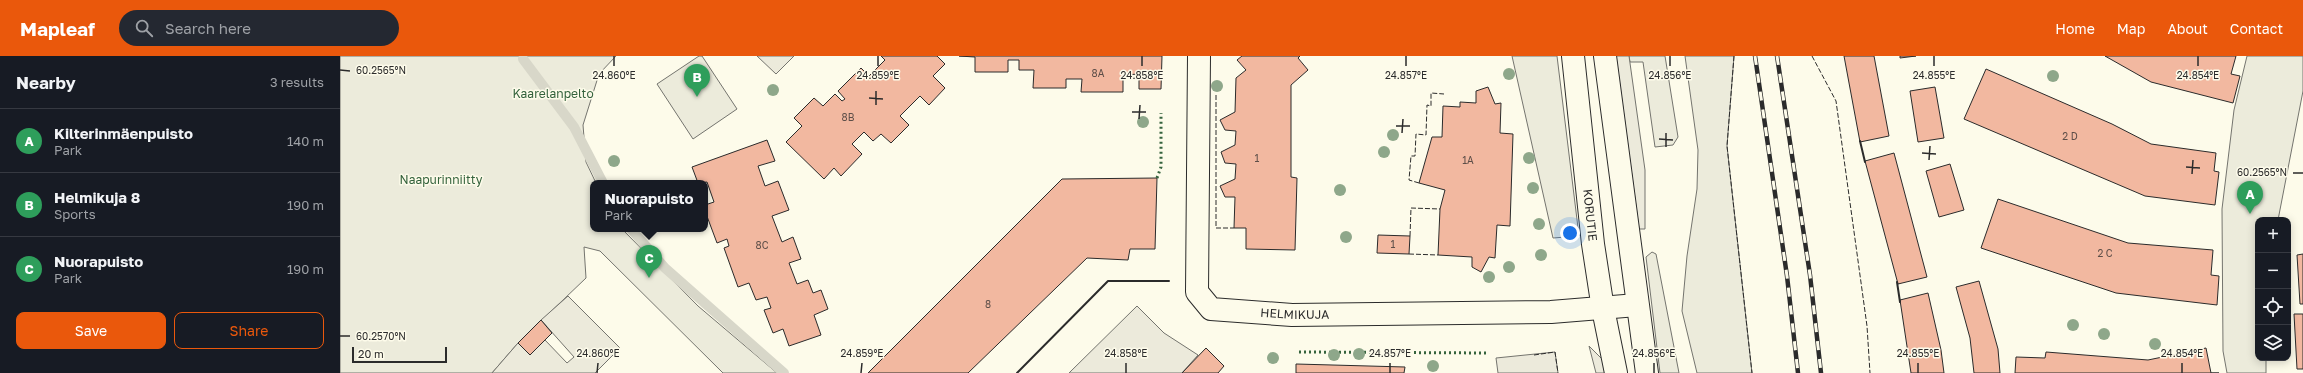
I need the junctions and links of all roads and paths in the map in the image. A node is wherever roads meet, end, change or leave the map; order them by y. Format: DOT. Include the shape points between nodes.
graph roads {
  1 [pos="1199,56"];
  2 [pos="1573,56"];
  3 [pos="1604,56"];
  4 [pos="1638,305"];
  5 [pos="1603,308"];
  6 [pos="1616,373"];
  7 [pos="1647,373"];
  1 -- 5 [label="street, HELMIKUJA" via="1197,292 1211,309 1299,314 1568,312"];
  2 -- 5 [label="street, KORUTIE" via="1593,244"];
  3 -- 4 [label="street"];
  4 -- 5 [label="street, HELMIKUJA"];
  4 -- 7 [label="street"];
  5 -- 6 [label="street, KORUTIE"];
}
